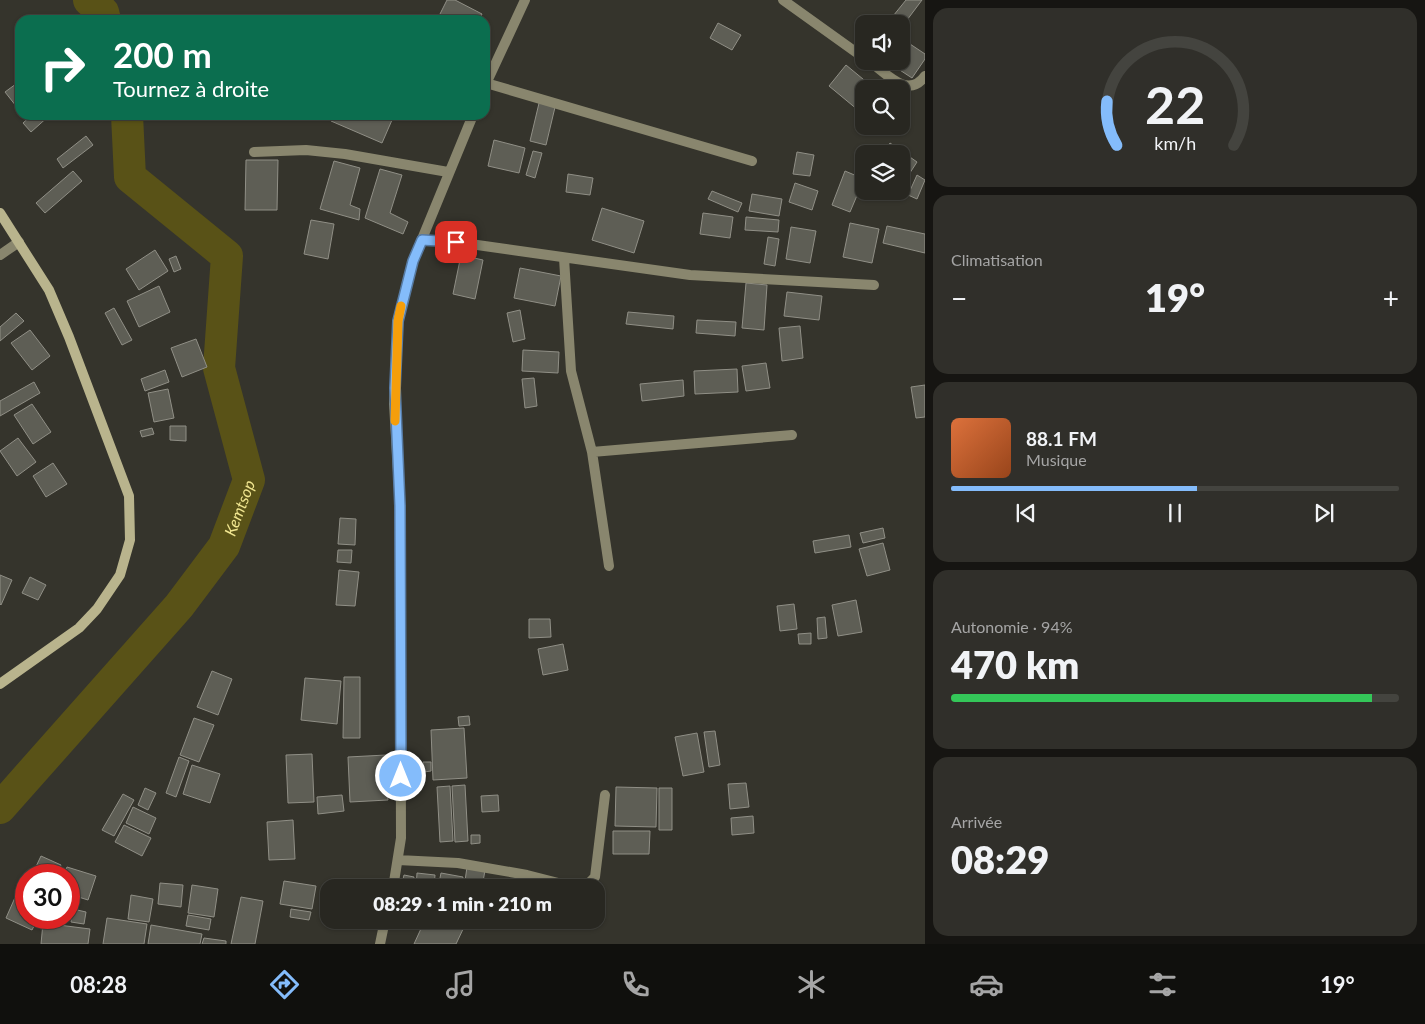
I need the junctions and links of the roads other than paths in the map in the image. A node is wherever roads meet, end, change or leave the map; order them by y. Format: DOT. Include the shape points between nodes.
graph roads {
  1 [pos="525,0"];
  2 [pos="783,0"];
  3 [pos="855,52"];
  4 [pos="881,70"];
  5 [pos="490,76"];
  6 [pos="925,76"];
  7 [pos="490,86"];
  8 [pos="471,120"];
  9 [pos="254,152"];
  10 [pos="752,161"];
  11 [pos="448,172"];
  12 [pos="0,213"];
  13 [pos="422,240"];
  14 [pos="20,242"];
  15 [pos="0,255"];
  16 [pos="564,258"];
  17 [pos="874,285"];
  18 [pos="792,435"];
  19 [pos="592,452"];
  20 [pos="610,566"];
  21 [pos="0,684"];
  22 [pos="605,795"];
  23 [pos="398,860"];
  24 [pos="395,879"];
  25 [pos="543,879"];
  26 [pos="593,879"];
  27 [pos="383,929"];
  28 [pos="380,944"];
  1 -- 5 [label="street"];
  2 -- 3 [label="street"];
  4 -- 6 [label="street" via="903,86 920,84"];
  7 -- 10 [label="street"];
  8 -- 11 [label="street"];
  9 -- 11 [label="street" via="306,150 345,154"];
  11 -- 13 [label="street"];
  12 -- 14 [label="street"];
  13 -- 16 [label="street"];
  13 -- 23 [label="street" via="413,261 398,321 394,404 400,506 401,838"];
  14 -- 15 [label="street"];
  14 -- 21 [label="street" via="49,290 121,474 129,496 130,540 120,576 80,628"];
  16 -- 17 [label="street" via="690,275"];
  16 -- 19 [label="street" via="570,371"];
  18 -- 19 [label="street"];
  19 -- 20 [label="street"];
  22 -- 26 [label="street"];
  23 -- 24 [label="street"];
  23 -- 25 [label="street" via="458,863"];
  27 -- 28 [label="street"];
}
